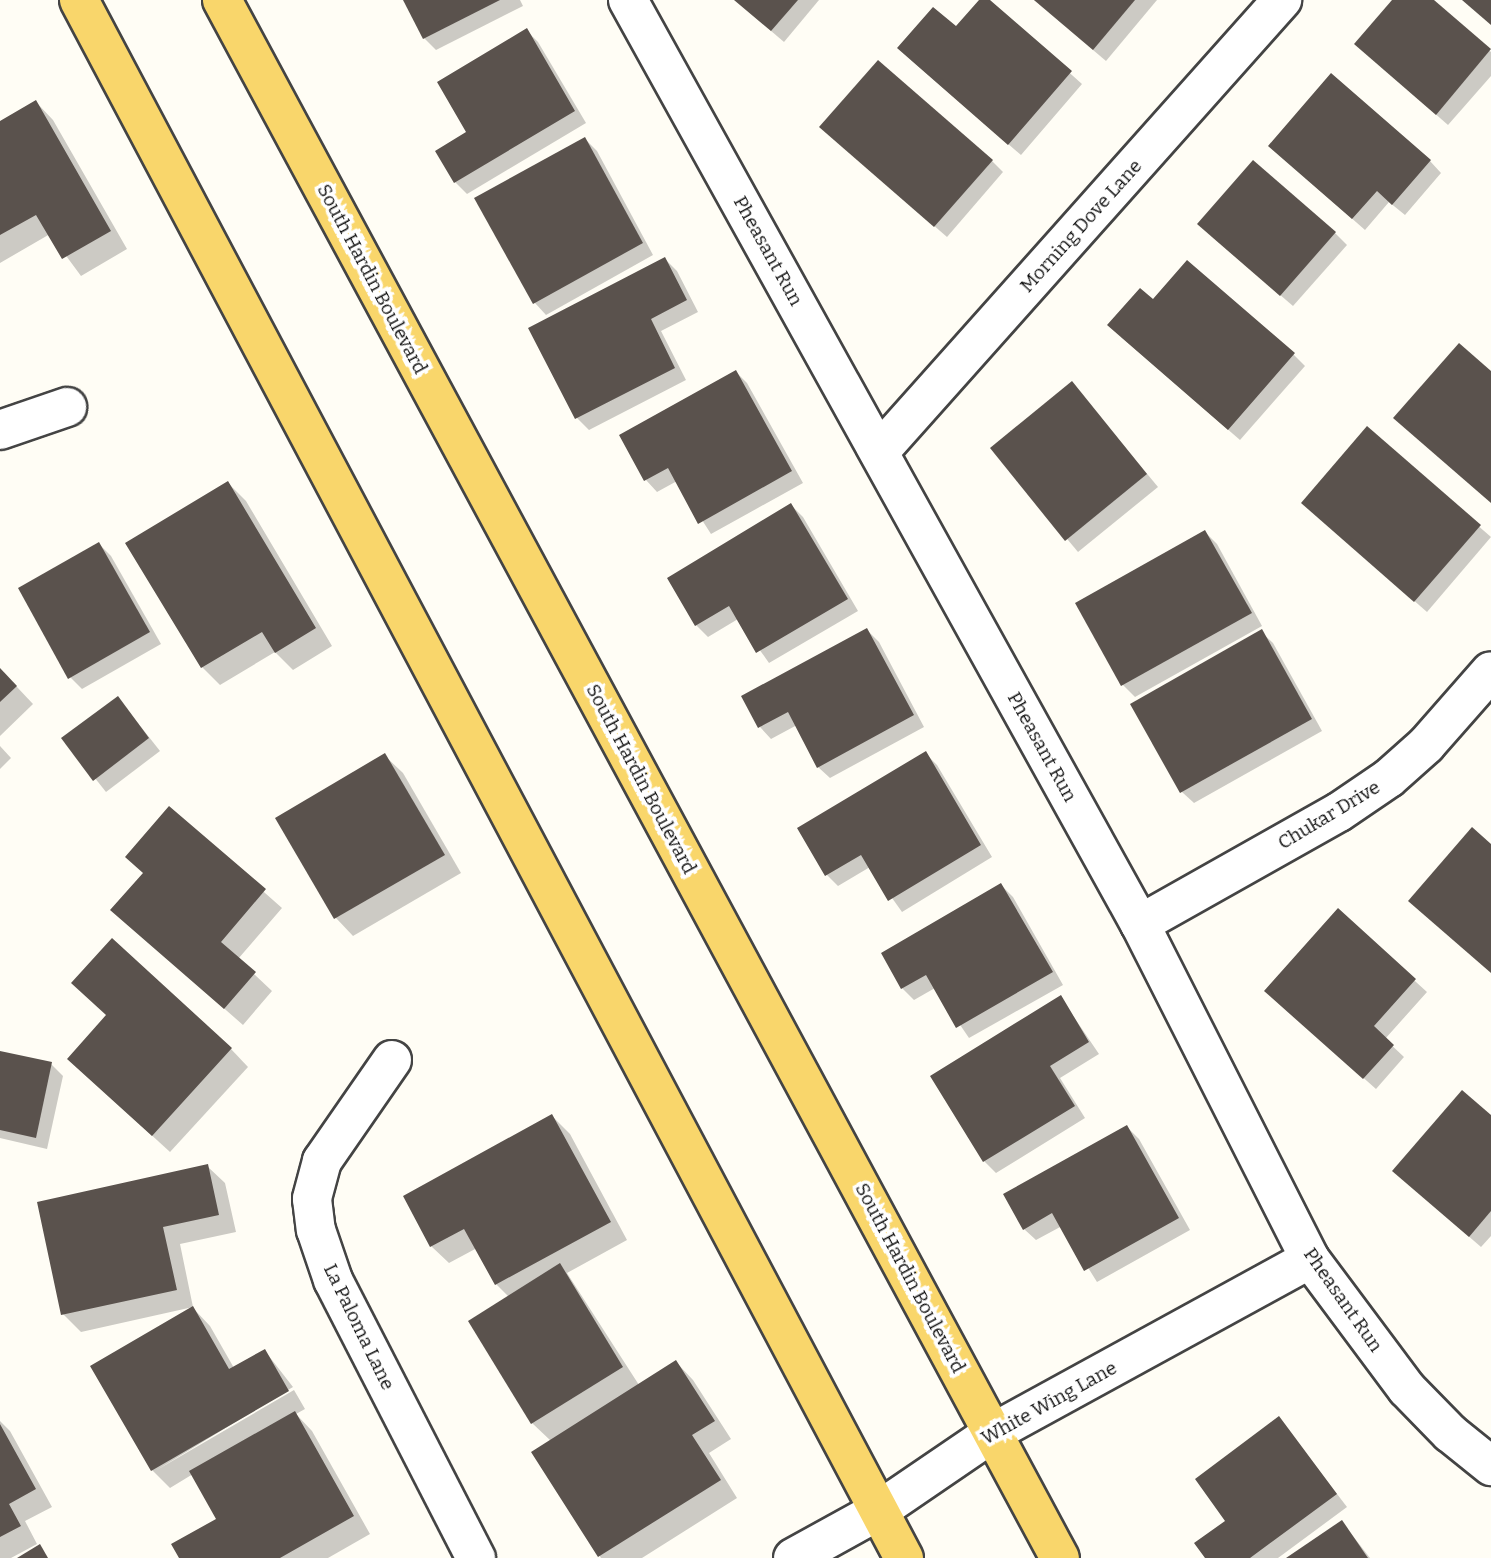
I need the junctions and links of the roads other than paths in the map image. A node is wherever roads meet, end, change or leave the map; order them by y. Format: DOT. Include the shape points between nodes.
graph roads {
  1 [pos="79,0"];
  2 [pos="222,0"];
  3 [pos="628,0"];
  4 [pos="1282,0"];
  5 [pos="67,407"];
  6 [pos="0,430"];
  7 [pos="879,452"];
  8 [pos="1491,671"];
  9 [pos="1140,925"];
  10 [pos="393,1060"];
  11 [pos="1310,1259"];
  12 [pos="994,1432"];
  13 [pos="1491,1466"];
  14 [pos="878,1511"];
  15 [pos="477,1558"];
  16 [pos="793,1558"];
  17 [pos="905,1558"];
  18 [pos="1060,1558"];
  1 -- 14 [label="main road"];
  2 -- 12 [label="main road, South Hardin Boulevard"];
  3 -- 7 [label="street, Pheasant Run"];
  4 -- 7 [label="street, Morning Dove Lane"];
  5 -- 6 [label="street"];
  7 -- 9 [label="street, Pheasant Run"];
  8 -- 9 [label="street, Chukar Drive" via="1426,746 1389,778 1339,812"];
  9 -- 11 [label="street, Pheasant Run"];
  10 -- 15 [label="street, La Paloma Lane" via="322,1161 312,1199 316,1230 333,1280"];
  11 -- 12 [label="street, White Wing Lane"];
  11 -- 13 [label="street, Pheasant Run" via="1408,1389 1450,1433"];
  12 -- 14 [label="street, White Wing Lane"];
  12 -- 18 [label="main road, South Hardin Boulevard"];
  14 -- 16 [label="street, White Wing Lane"];
  14 -- 17 [label="main road"];
}
